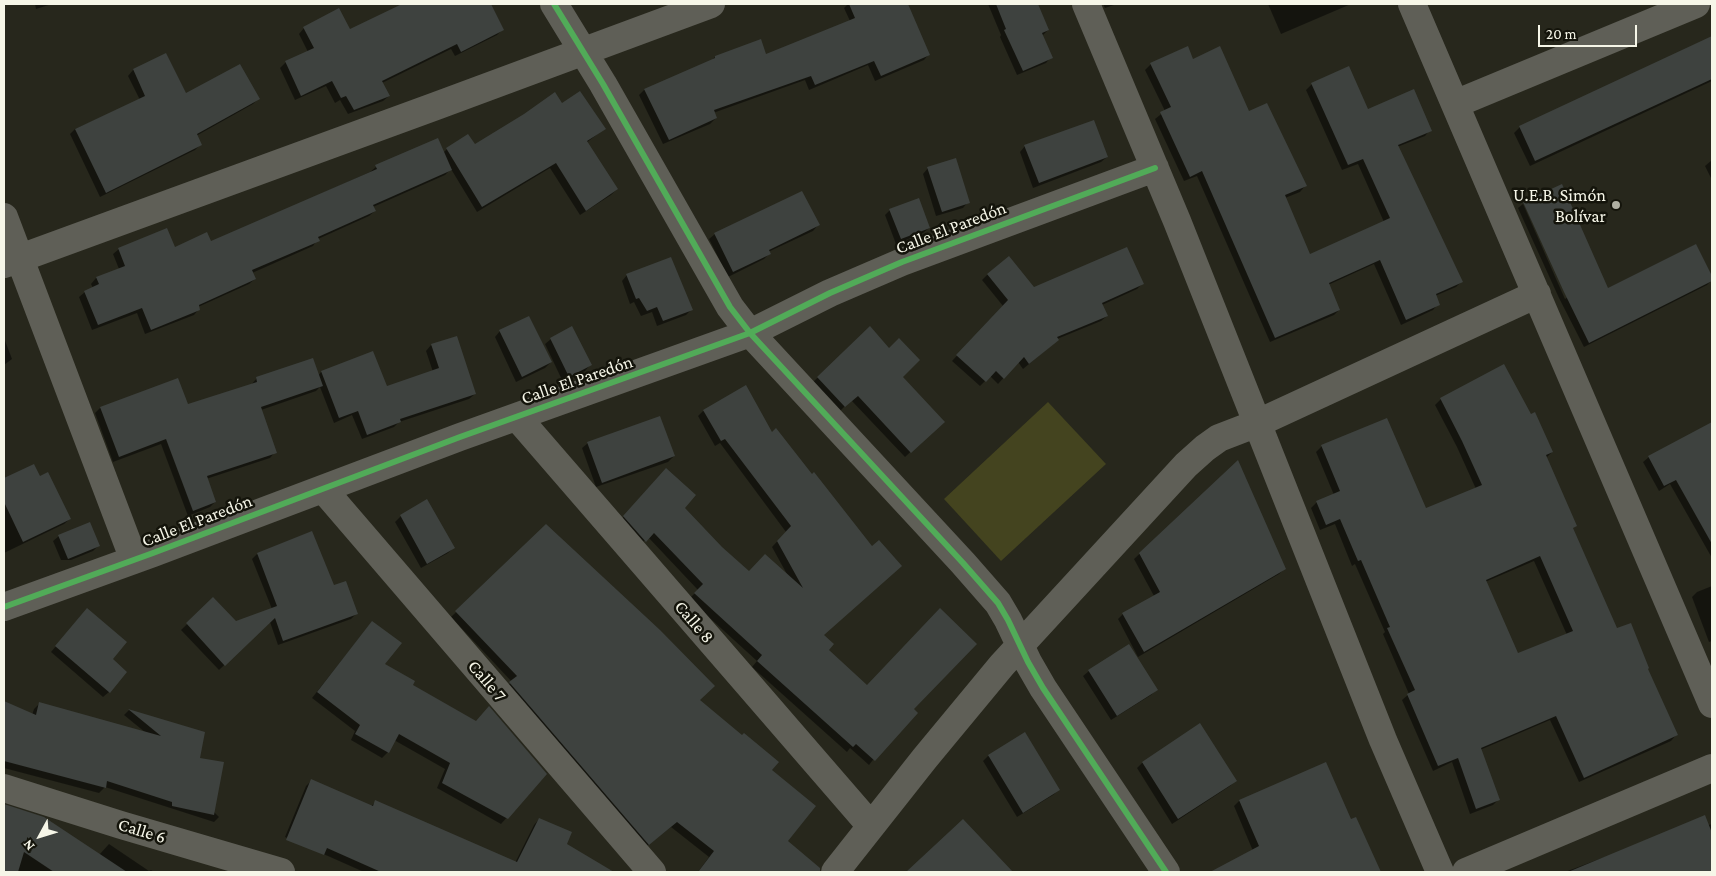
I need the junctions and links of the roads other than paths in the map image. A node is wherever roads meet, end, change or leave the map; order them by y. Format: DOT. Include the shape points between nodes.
graph roads {
  1 [pos="554,4"];
  2 [pos="710,4"];
  3 [pos="1086,4"];
  4 [pos="1412,4"];
  5 [pos="1696,4"];
  6 [pos="583,52"];
  7 [pos="1456,104"];
  8 [pos="1155,168"];
  9 [pos="4,217"];
  10 [pos="12,261"];
  11 [pos="1537,294"];
  12 [pos="750,333"];
  13 [pos="517,417"];
  14 [pos="1258,423"];
  15 [pos="323,489"];
  16 [pos="134,560"];
  17 [pos="4,607"];
  18 [pos="1020,645"];
  19 [pos="1712,704"];
  20 [pos="1712,768"];
  21 [pos="4,788"];
  22 [pos="871,826"];
  23 [pos="281,872"];
  24 [pos="652,872"];
  25 [pos="835,872"];
  26 [pos="1166,872"];
  27 [pos="1440,872"];
  28 [pos="1466,872"];
  1 -- 6 [label="street"];
  2 -- 6 [label="street"];
  3 -- 8 [label="street"];
  4 -- 7 [label="street"];
  5 -- 7 [label="street"];
  6 -- 10 [label="street"];
  6 -- 12 [label="street" via="720,293"];
  7 -- 11 [label="street"];
  8 -- 12 [label="street, Calle El Paredón" via="902,262"];
  8 -- 14 [label="street"];
  9 -- 10 [label="street"];
  10 -- 16 [label="street"];
  11 -- 14 [label="street"];
  11 -- 19 [label="street"];
  12 -- 13 [label="street, Calle El Paredón"];
  12 -- 18 [label="street" via="998,603"];
  13 -- 15 [label="street, Calle El Paredón"];
  13 -- 22 [label="street, Calle 8"];
  14 -- 18 [label="street" via="1219,438 1198,454"];
  14 -- 27 [label="street" via="1383,740"];
  15 -- 16 [label="street, Calle El Paredón"];
  15 -- 24 [label="street, Calle 7"];
  16 -- 17 [label="street, Calle El Paredón"];
  18 -- 22 [label="street"];
  18 -- 26 [label="street" via="1043,688"];
  20 -- 28 [label="street"];
  21 -- 23 [label="street, Calle 6"];
  22 -- 25 [label="street"];
}
